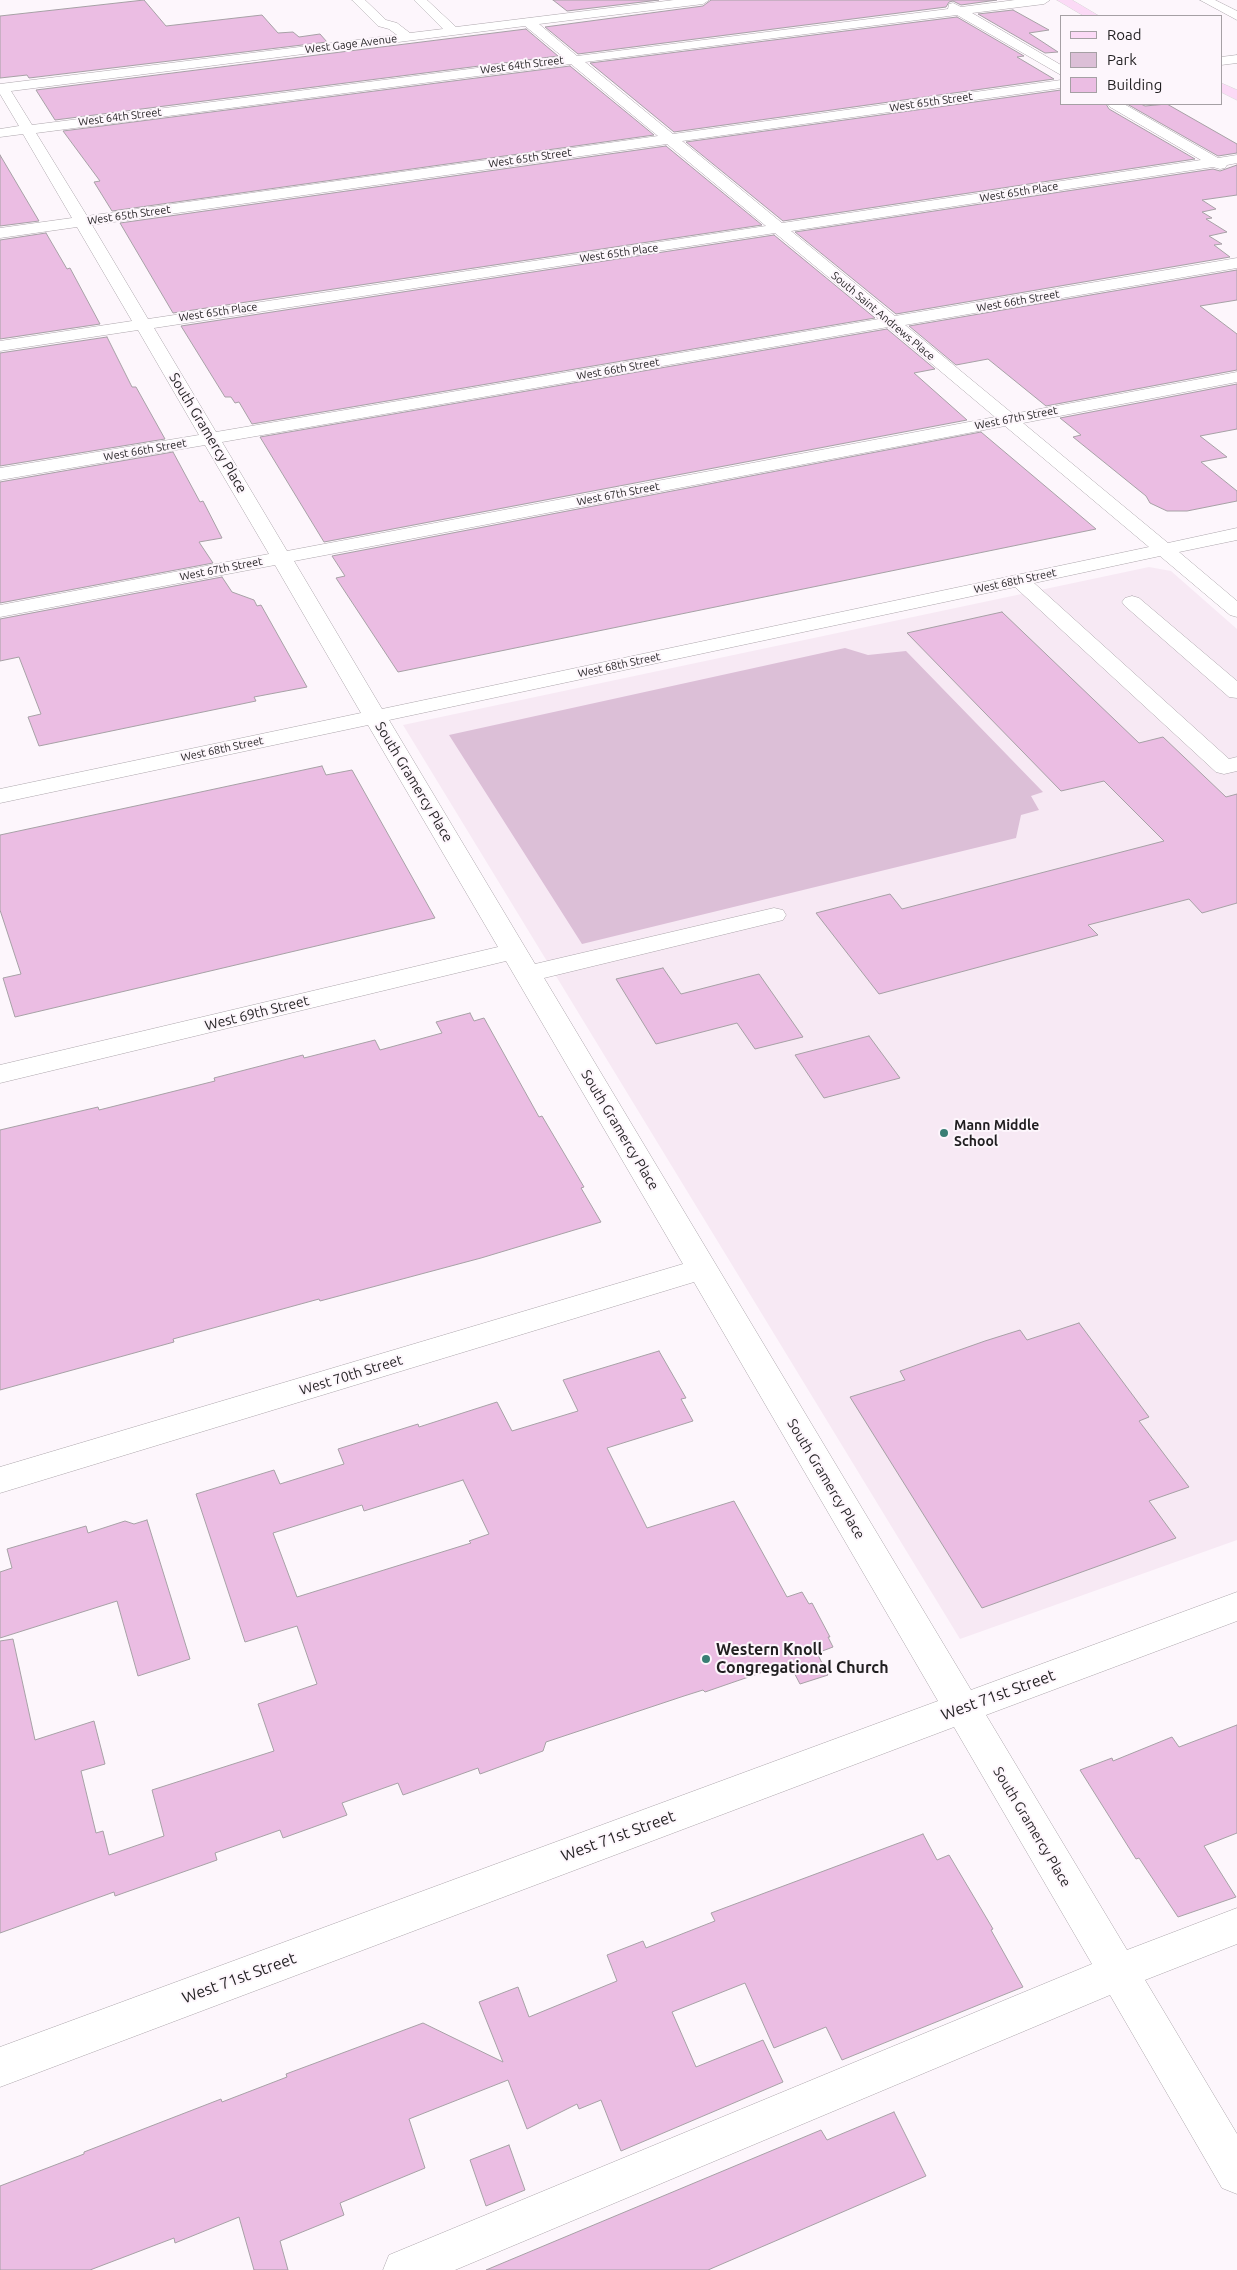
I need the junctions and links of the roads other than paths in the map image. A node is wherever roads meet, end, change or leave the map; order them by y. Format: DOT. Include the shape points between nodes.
graph roads {
  1 [pos="358,0"];
  2 [pos="420,0"];
  3 [pos="703,0"];
  4 [pos="941,0"];
  5 [pos="970,0"];
  6 [pos="1044,0"];
  7 [pos="1063,0"];
  8 [pos="1206,0"];
  9 [pos="983,8"];
  10 [pos="959,11"];
  11 [pos="1091,15"];
  12 [pos="1237,16"];
  13 [pos="528,22"];
  14 [pos="453,31"];
  15 [pos="408,37"];
  16 [pos="572,59"];
  17 [pos="1237,59"];
  18 [pos="1222,61"];
  19 [pos="1060,70"];
  20 [pos="1060,84"];
  21 [pos="2,88"];
  22 [pos="1222,88"];
  23 [pos="1237,96"];
  24 [pos="1117,105"];
  25 [pos="28,129"];
  26 [pos="0,133"];
  27 [pos="668,138"];
  28 [pos="1237,158"];
  29 [pos="1214,162"];
  30 [pos="1237,176"];
  31 [pos="82,221"];
  32 [pos="779,230"];
  33 [pos="0,233"];
  34 [pos="1237,263"];
  35 [pos="892,322"];
  36 [pos="143,323"];
  37 [pos="0,346"];
  38 [pos="1237,377"];
  39 [pos="1007,420"];
  40 [pos="211,438"];
  41 [pos="0,474"];
  42 [pos="1237,534"];
  43 [pos="1163,549"];
  44 [pos="281,558"];
  45 [pos="1019,580"];
  46 [pos="1132,602"];
  47 [pos="0,611"];
  48 [pos="1237,611"];
  49 [pos="1237,692"];
  50 [pos="376,717"];
  51 [pos="1237,764"];
  52 [pos="0,796"];
  53 [pos="774,915"];
  54 [pos="514,951"];
  55 [pos="528,974"];
  56 [pos="0,1074"];
  57 [pos="702,1269"];
  58 [pos="0,1480"];
  59 [pos="1237,1606"];
  60 [pos="962,1708"];
  61 [pos="1237,1926"];
  62 [pos="1118,1972"];
  63 [pos="0,2066"];
  64 [pos="1237,2173"];
  65 [pos="404,2270"];
  1 -- 15 [label="street" via="382,23 393,26"];
  2 -- 14 [label="street"];
  3 -- 13 [label="street, West Gage Avenue"];
  4 -- 10 [label="street"];
  5 -- 9 [label="street"];
  6 -- 9 [label="street, West 64th Street"];
  7 -- 11 [label="main road"];
  8 -- 12 [label="street"];
  9 -- 10 [label="street, West 64th Street"];
  10 -- 16 [label="street, West 64th Street"];
  10 -- 19 [label="street"];
  13 -- 14 [label="street, West Gage Avenue"];
  13 -- 16 [label="street, South Saint Andrews Place"];
  14 -- 15 [label="street, West Gage Avenue"];
  15 -- 21 [label="street, West Gage Avenue"];
  16 -- 25 [label="street, West 64th Street"];
  16 -- 27 [label="street, South Saint Andrews Place"];
  17 -- 18 [label="street"];
  20 -- 27 [label="street, West 65th Street"];
  21 -- 25 [label="street, South Gramercy Place"];
  22 -- 23 [label="main road"];
  24 -- 29 [label="street"];
  25 -- 26 [label="street, West 64th Street"];
  25 -- 31 [label="street, South Gramercy Place"];
  27 -- 31 [label="street, West 65th Street"];
  27 -- 32 [label="street, South Saint Andrews Place"];
  28 -- 29 [label="street, West 65th Place"];
  29 -- 30 [label="street"];
  29 -- 32 [label="street, West 65th Place"];
  31 -- 33 [label="street, West 65th Street"];
  31 -- 36 [label="street, South Gramercy Place"];
  32 -- 35 [label="street, South Saint Andrews Place"];
  32 -- 36 [label="street, West 65th Place"];
  34 -- 35 [label="street, West 66th Street"];
  35 -- 39 [label="street, South Saint Andrews Place"];
  35 -- 40 [label="street, West 66th Street"];
  36 -- 37 [label="street, West 65th Place"];
  36 -- 40 [label="street, South Gramercy Place"];
  38 -- 39 [label="street, West 67th Street"];
  39 -- 43 [label="street, South Saint Andrews Place"];
  39 -- 44 [label="street, West 67th Street"];
  40 -- 41 [label="street, West 66th Street"];
  40 -- 44 [label="street, South Gramercy Place"];
  42 -- 43 [label="street, West 68th Street"];
  43 -- 45 [label="street, West 68th Street"];
  43 -- 48 [label="street, South Saint Andrews Place"];
  44 -- 47 [label="street, West 67th Street"];
  44 -- 50 [label="street, South Gramercy Place"];
  45 -- 50 [label="street, West 68th Street"];
  45 -- 51 [label="street" via="1224,767"];
  46 -- 49 [label="street"];
  50 -- 52 [label="street, West 68th Street"];
  50 -- 54 [label="street, South Gramercy Place"];
  53 -- 55 [label="street"];
  54 -- 55 [label="street, South Gramercy Place"];
  54 -- 56 [label="street, West 69th Street"];
  55 -- 57 [label="street, South Gramercy Place"];
  57 -- 58 [label="street, West 70th Street"];
  57 -- 60 [label="street, South Gramercy Place"];
  59 -- 60 [label="street, West 71st Street"];
  60 -- 62 [label="street, South Gramercy Place"];
  60 -- 63 [label="street, West 71st Street"];
  61 -- 62 [label="street"];
  62 -- 64 [label="street, South Gramercy Place"];
  62 -- 65 [label="street"];
}
